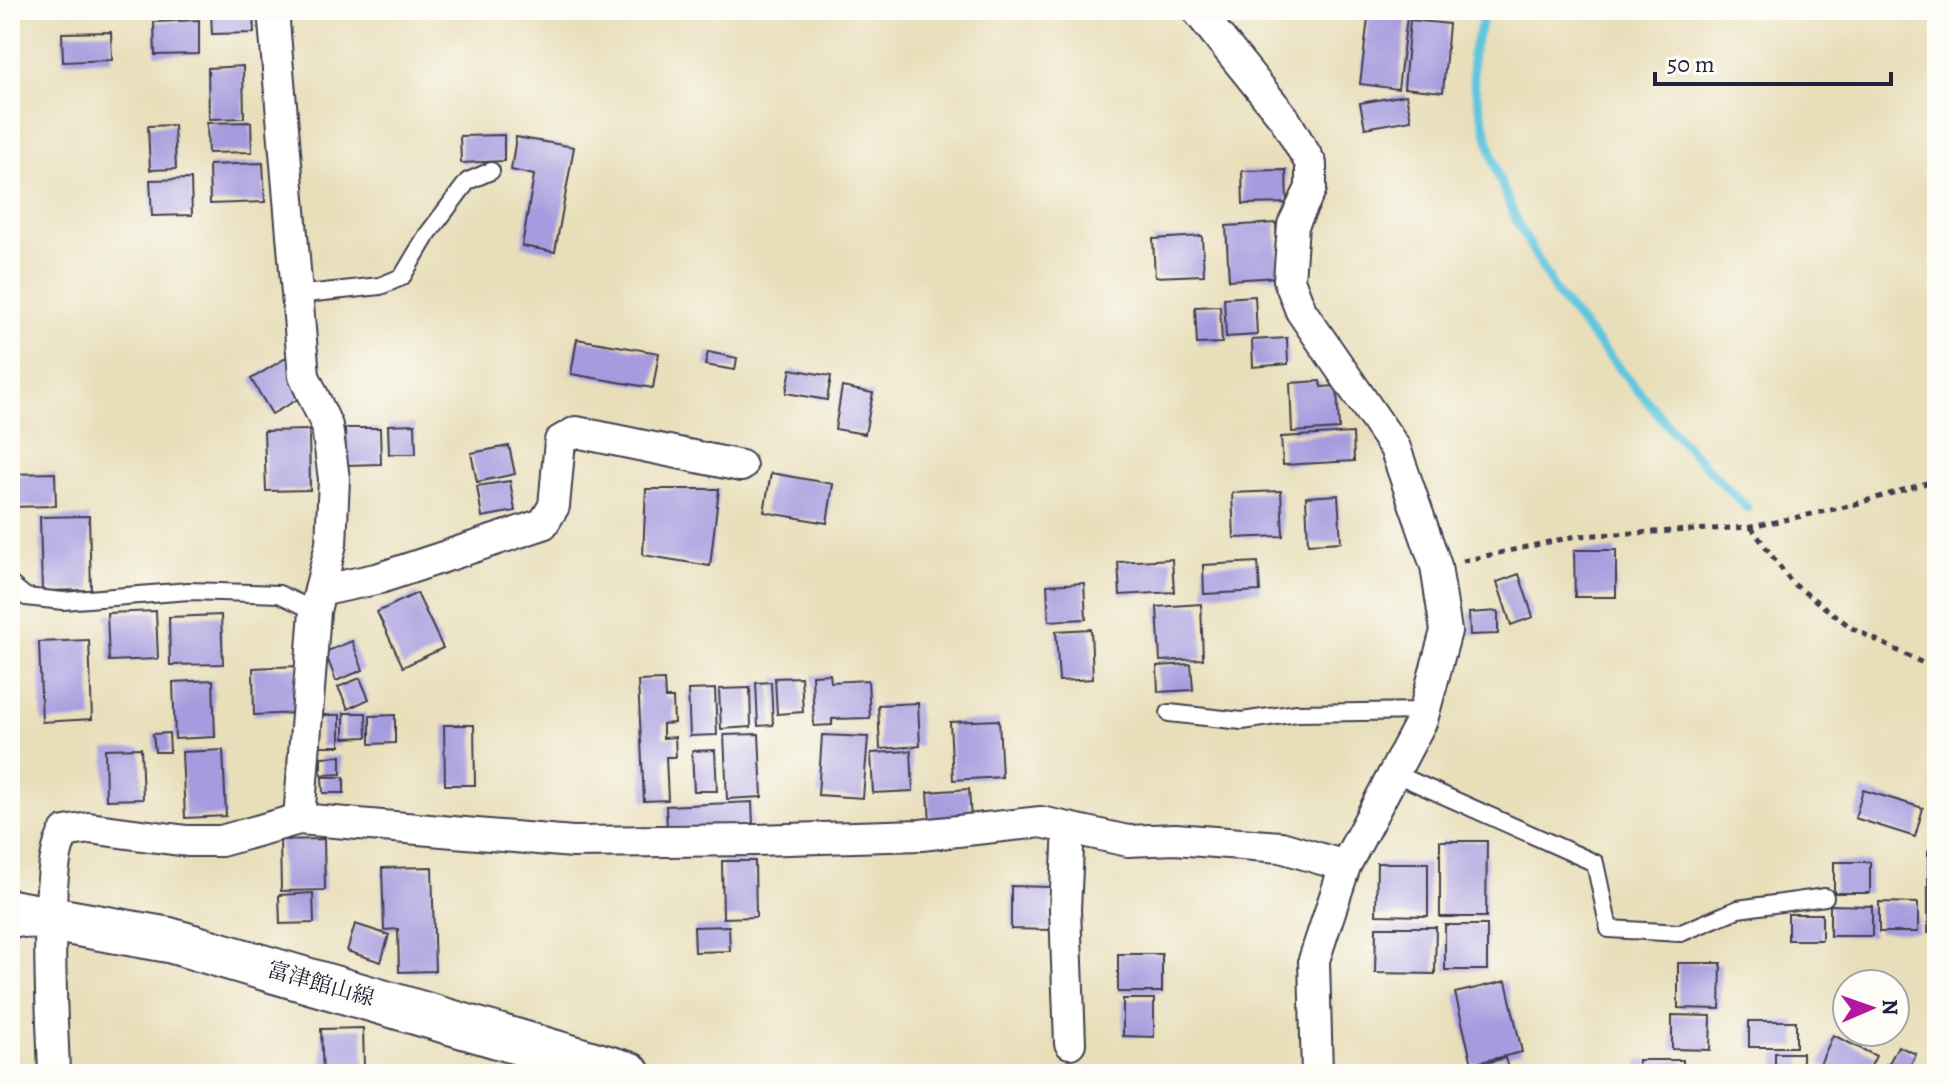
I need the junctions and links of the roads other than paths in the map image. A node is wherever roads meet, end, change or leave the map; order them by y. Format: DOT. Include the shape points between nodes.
graph roads {
  1 [pos="273,10"];
  2 [pos="1197,10"];
  3 [pos="491,171"];
  4 [pos="296,295"];
  5 [pos="741,466"];
  6 [pos="10,584"];
  7 [pos="317,601"];
  8 [pos="1425,711"];
  9 [pos="1169,713"];
  10 [pos="1396,774"];
  11 [pos="299,819"];
  12 [pos="1069,828"];
  13 [pos="1345,866"];
  14 [pos="1825,897"];
  15 [pos="31,915"];
  16 [pos="1070,1043"];
  17 [pos="54,1074"];
  18 [pos="628,1074"];
  19 [pos="1317,1074"];
  1 -- 4 [label="street"];
  2 -- 8 [label="street" via="1284,118 1311,164 1311,188 1293,225 1289,280 1301,311 1395,448 1436,566 1446,631"];
  3 -- 4 [label="lane" via="468,181 402,277 380,286"];
  4 -- 7 [label="street" via="304,376 327,426 334,479 331,544"];
  5 -- 7 [label="street" via="576,432 560,441 554,506 543,524"];
  6 -- 7 [label="lane" via="26,597 63,601 189,591 279,594"];
  7 -- 11 [label="street"];
  8 -- 9 [label="lane" via="1297,713 1242,721"];
  8 -- 10 [label="street"];
  10 -- 13 [label="street"];
  10 -- 14 [label="lane" via="1595,863 1609,929 1681,933 1738,909"];
  11 -- 12 [label="street" via="573,842 921,835 1041,822"];
  11 -- 15 [label="street" via="221,841 89,828 65,832"];
  12 -- 13 [label="street" via="1128,841 1281,847"];
  12 -- 16 [label="street" via="1065,909"];
  13 -- 19 [label="street" via="1314,960"];
  15 -- 17 [label="street"];
  15 -- 18 [label="main road, 富津館山線" via="169,940"];
}
